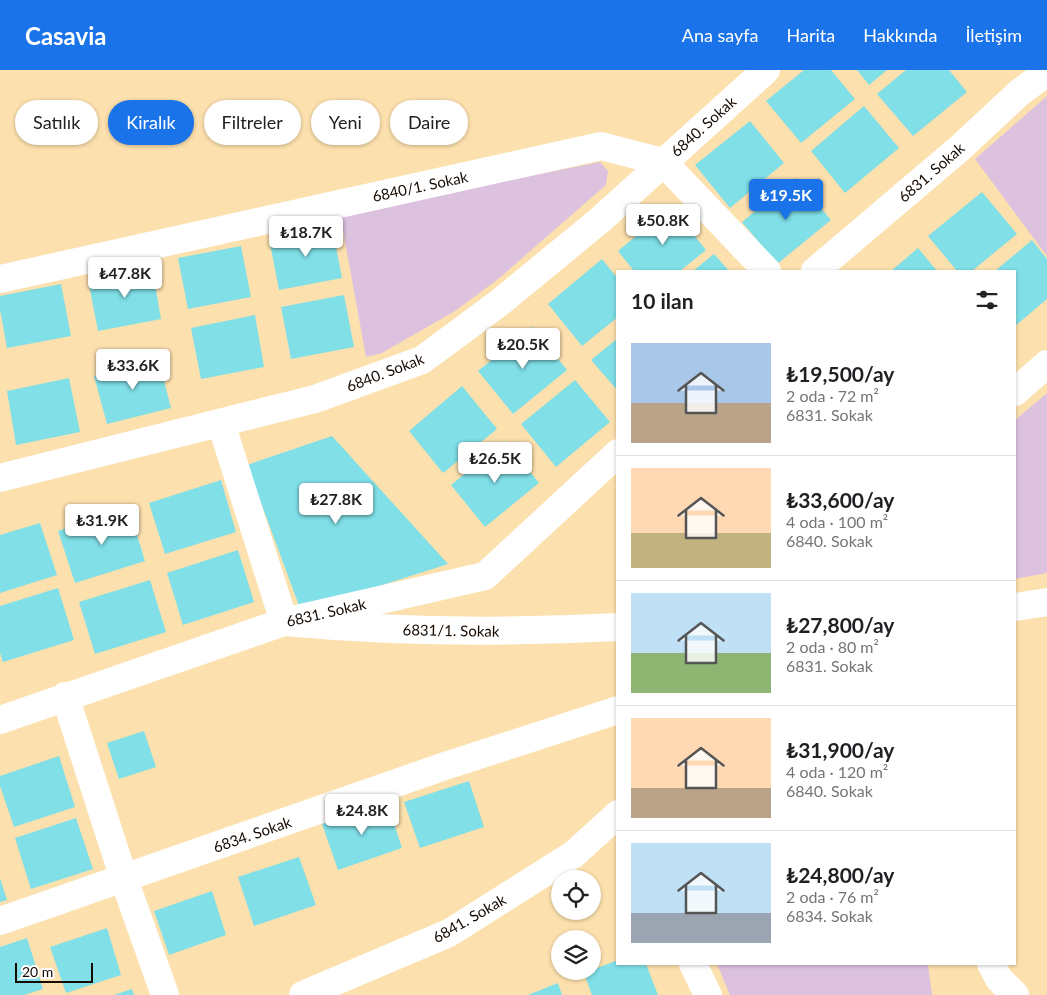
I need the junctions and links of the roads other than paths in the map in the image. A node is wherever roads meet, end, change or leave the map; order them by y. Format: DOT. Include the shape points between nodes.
graph roads {
  1 [pos="766,70"];
  2 [pos="1047,72"];
  3 [pos="663,162"];
  4 [pos="766,270"];
  5 [pos="816,270"];
  6 [pos="0,279"];
  7 [pos="1047,364"];
  8 [pos="1016,391"];
  9 [pos="221,423"];
  10 [pos="616,455"];
  11 [pos="0,478"];
  12 [pos="1047,602"];
  13 [pos="1016,607"];
  14 [pos="284,622"];
  15 [pos="616,627"];
  16 [pos="65,696"];
  17 [pos="616,711"];
  18 [pos="0,720"];
  19 [pos="616,816"];
  20 [pos="124,879"];
  21 [pos="0,921"];
  22 [pos="693,965"];
  23 [pos="992,965"];
  24 [pos="164,995"];
  25 [pos="303,995"];
  26 [pos="708,995"];
  27 [pos="1015,995"];
  1 -- 3 [label="street, 6840. Sokak"];
  2 -- 5 [label="street, 6831. Sokak"];
  3 -- 4 [label="street"];
  3 -- 6 [label="street, 6840/1. Sokak" via="601,146"];
  3 -- 9 [label="street, 6840. Sokak" via="600,220 499,303 422,360 315,398"];
  7 -- 8 [label="street"];
  9 -- 11 [label="street, 6840. Sokak"];
  9 -- 14 [label="street"];
  10 -- 14 [label="street, 6831. Sokak" via="485,576"];
  12 -- 13 [label="street"];
  14 -- 15 [label="street, 6831/1. Sokak" via="424,630"];
  14 -- 16 [label="street, 6831. Sokak"];
  16 -- 18 [label="street, 6831. Sokak"];
  16 -- 20 [label="street"];
  17 -- 20 [label="street, 6834. Sokak" via="445,766"];
  19 -- 25 [label="street, 6841. Sokak" via="574,854 449,933"];
  20 -- 21 [label="street, 6834. Sokak"];
  20 -- 24 [label="street"];
  22 -- 26 [label="street"];
  23 -- 27 [label="street" via="999,979"];
}
